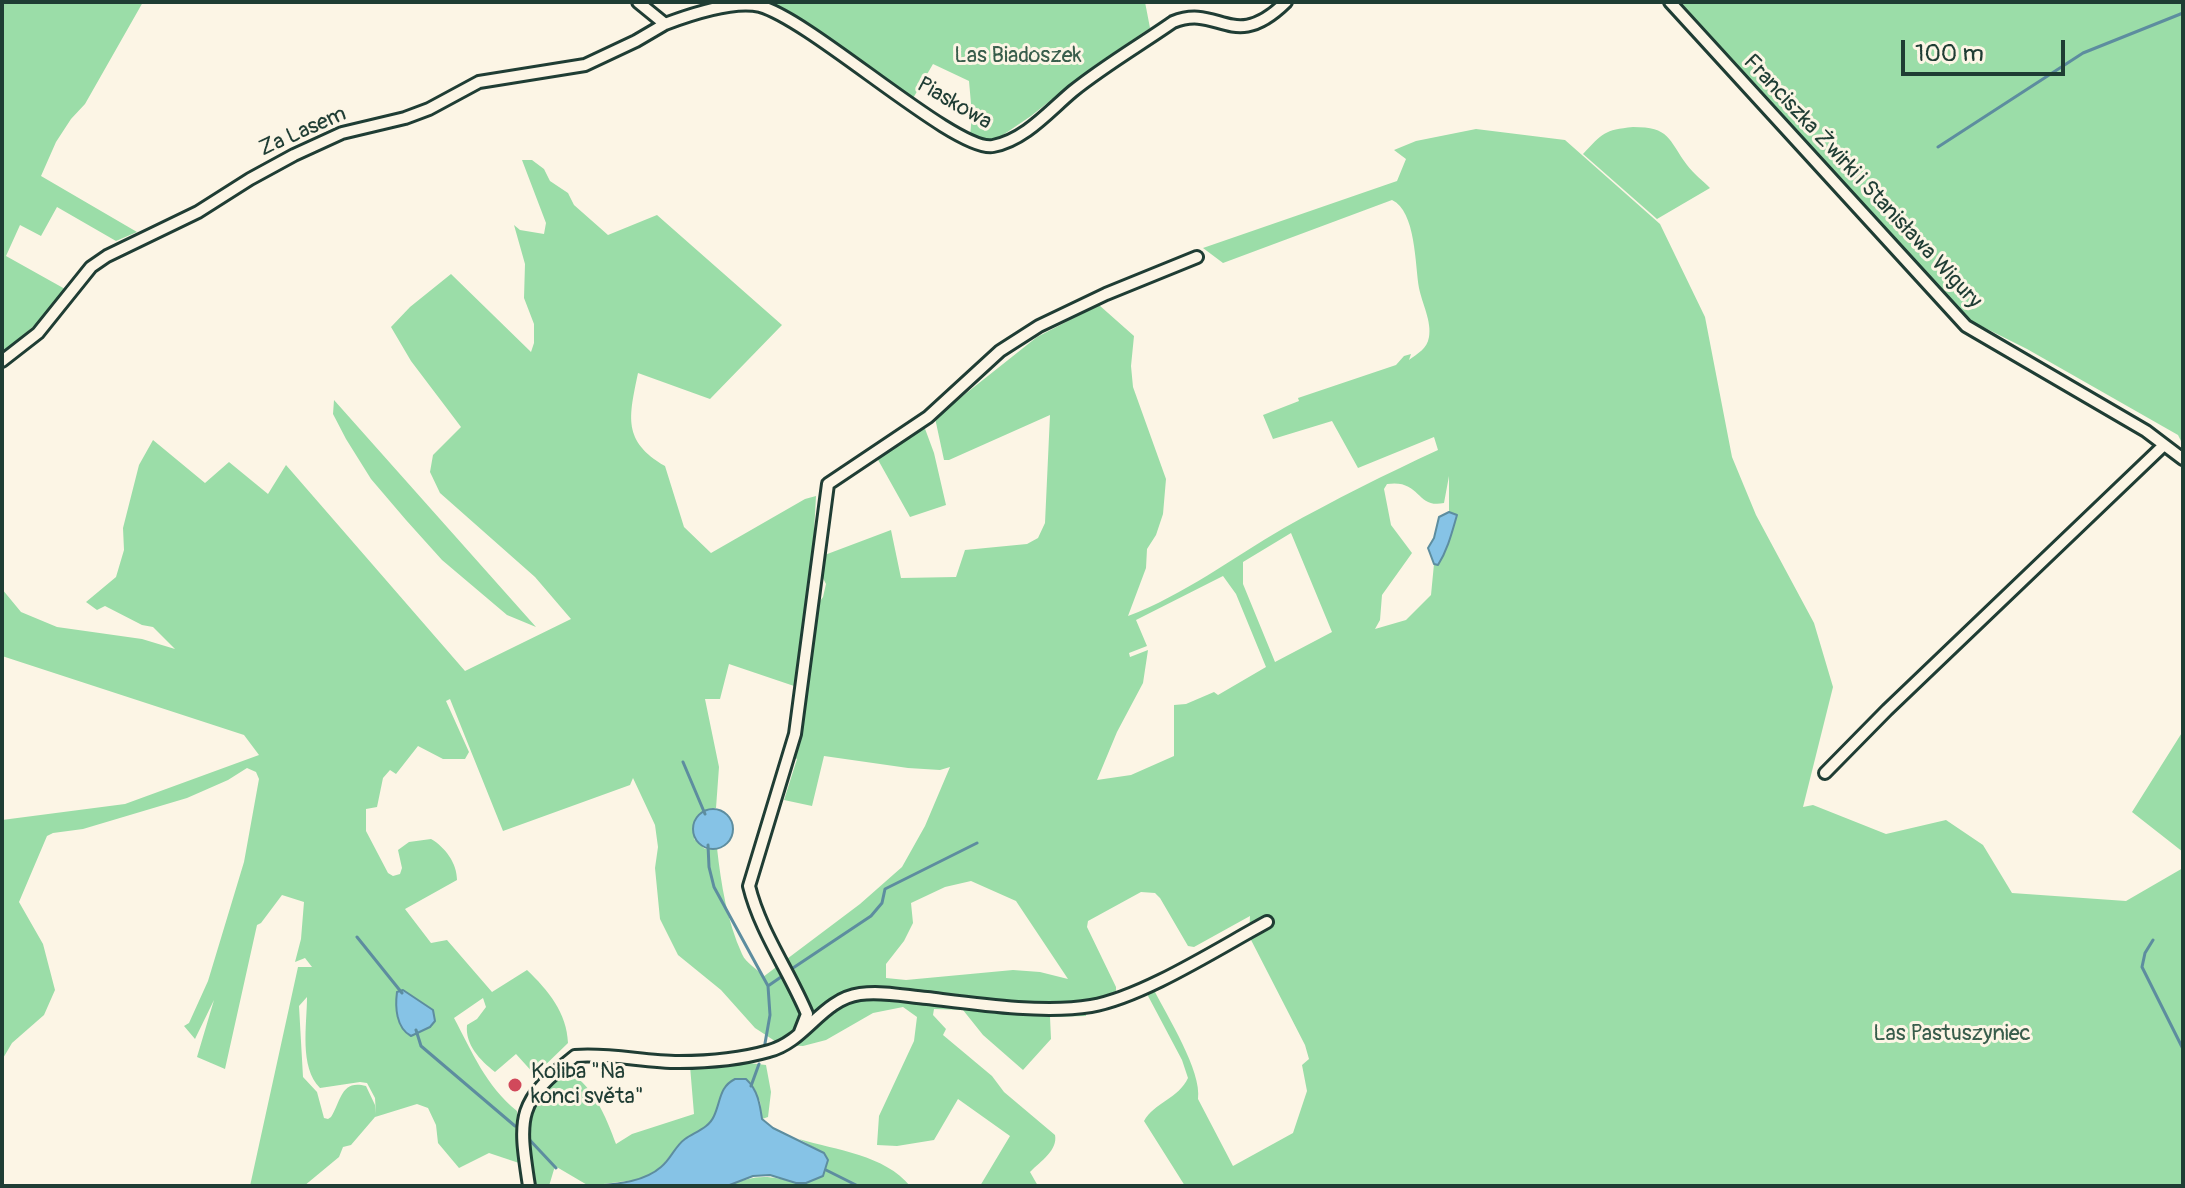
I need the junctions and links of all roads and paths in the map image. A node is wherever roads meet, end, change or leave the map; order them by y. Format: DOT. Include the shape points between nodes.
graph roads {
  1 [pos="638,2"];
  2 [pos="1286,2"];
  3 [pos="1670,2"];
  4 [pos="665,24"];
  5 [pos="1197,257"];
  6 [pos="2,361"];
  7 [pos="2163,446"];
  8 [pos="2183,459"];
  9 [pos="1825,773"];
  10 [pos="1267,922"];
  11 [pos="800,1032"];
  12 [pos="529,1186"];
  1 -- 4 [label="street"];
  2 -- 4 [label="street, Piaskowa" via="1246,27 1184,17 1173,22 1073,91 1048,115 991,147 947,128 815,36 760,6 724,7"];
  3 -- 7 [label="street, Franciszka Żwirki i Stanisława Wigury" via="1966,326 2066,382"];
  4 -- 6 [label="street, Za Lasem" via="585,65 479,82 429,109 359,127 306,149 91,267 38,333"];
  5 -- 11 [label="street" via="1026,334 928,417 828,484 795,734 749,886 807,1014"];
  7 -- 8 [label="street, Franciszka Żwirki i Stanisława Wigury"];
  7 -- 9 [label="street"];
  10 -- 11 [label="street" via="1144,988 1093,1006 859,994 844,997"];
  11 -- 12 [label="street" via="772,1051 720,1059 575,1056 539,1087 526,1106 522,1141"];
}
